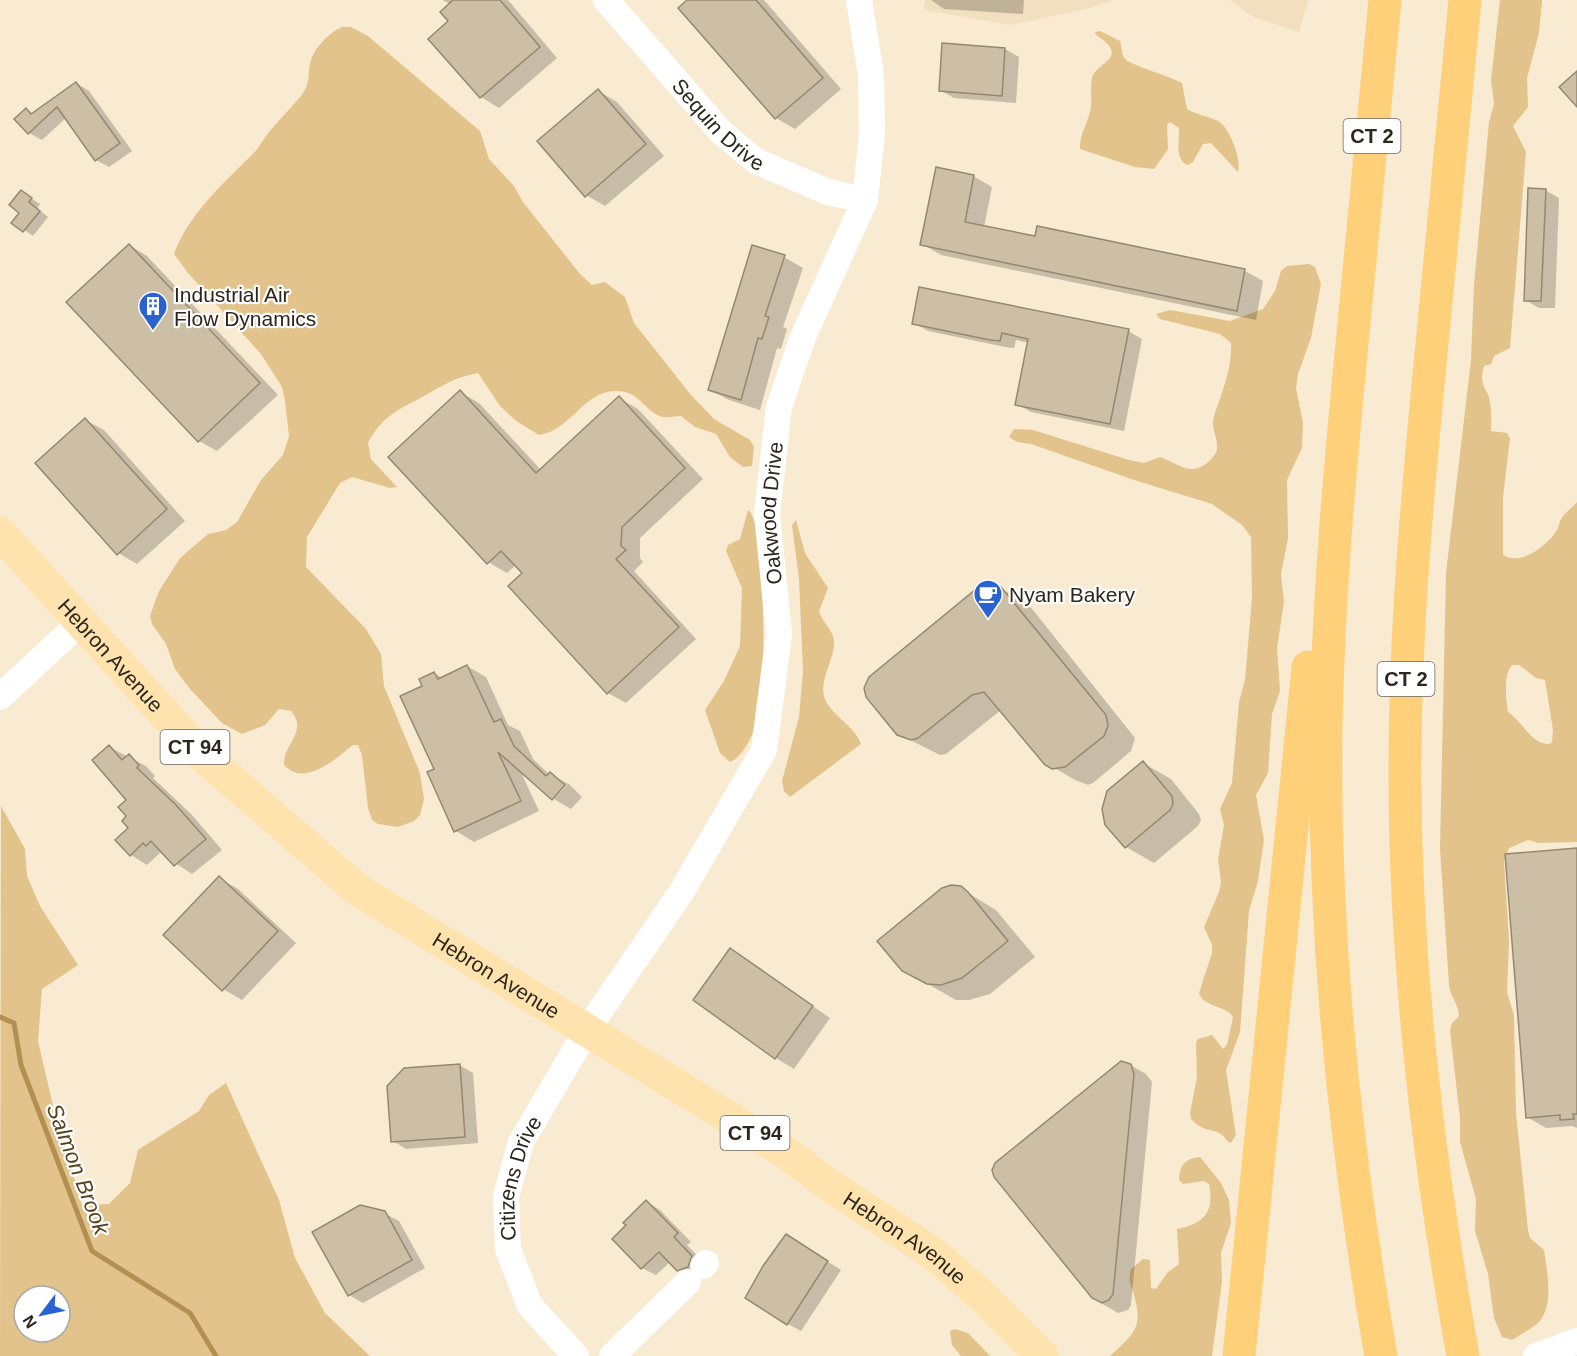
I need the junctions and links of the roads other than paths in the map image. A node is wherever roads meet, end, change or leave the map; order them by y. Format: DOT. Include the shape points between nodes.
graph roads {
  1 [pos="606,0"];
  2 [pos="859,0"];
  3 [pos="1385,0"];
  4 [pos="1465,0"];
  5 [pos="865,200"];
  6 [pos="1335,527"];
  7 [pos="0,533"];
  8 [pos="81,622"];
  9 [pos="0,697"];
  10 [pos="586,1030"];
  11 [pos="699,1270"];
  12 [pos="1577,1341"];
  13 [pos="576,1356"];
  14 [pos="612,1356"];
  15 [pos="1042,1356"];
  16 [pos="1239,1356"];
  17 [pos="1381,1356"];
  18 [pos="1463,1356"];
  19 [pos="1536,1356"];
  1 -- 5 [label="street, Sequin Drive" via="722,133 756,161 828,192"];
  2 -- 5 [label="street, Oakwood Drive" via="872,75 872,134"];
  3 -- 6 [label="highway, CT 2"];
  4 -- 18 [label="highway, CT 2" via="1417,493 1408,632 1405,784 1408,905 1419,1053 1439,1216"];
  5 -- 10 [label="street, Oakwood Drive" via="803,337 779,407 767,514 779,634 764,750 682,891"];
  6 -- 16 [label="highway" via="1322,579 1306,681"];
  6 -- 17 [label="highway, CT 2" via="1326,742 1331,960 1350,1150"];
  7 -- 8 [label="main road, Hebron Avenue / CT 94"];
  8 -- 9 [label="street"];
  8 -- 10 [label="main road, Hebron Avenue / CT 94" via="204,757 358,890"];
  10 -- 13 [label="street, Citizens Drive" via="521,1142 506,1196 508,1249 530,1306"];
  10 -- 15 [label="main road, Hebron Avenue / CT 94" via="782,1150 832,1187 914,1238 977,1291"];
  11 -- 14 [label="street"];
  12 -- 19 [label="street"];
}
